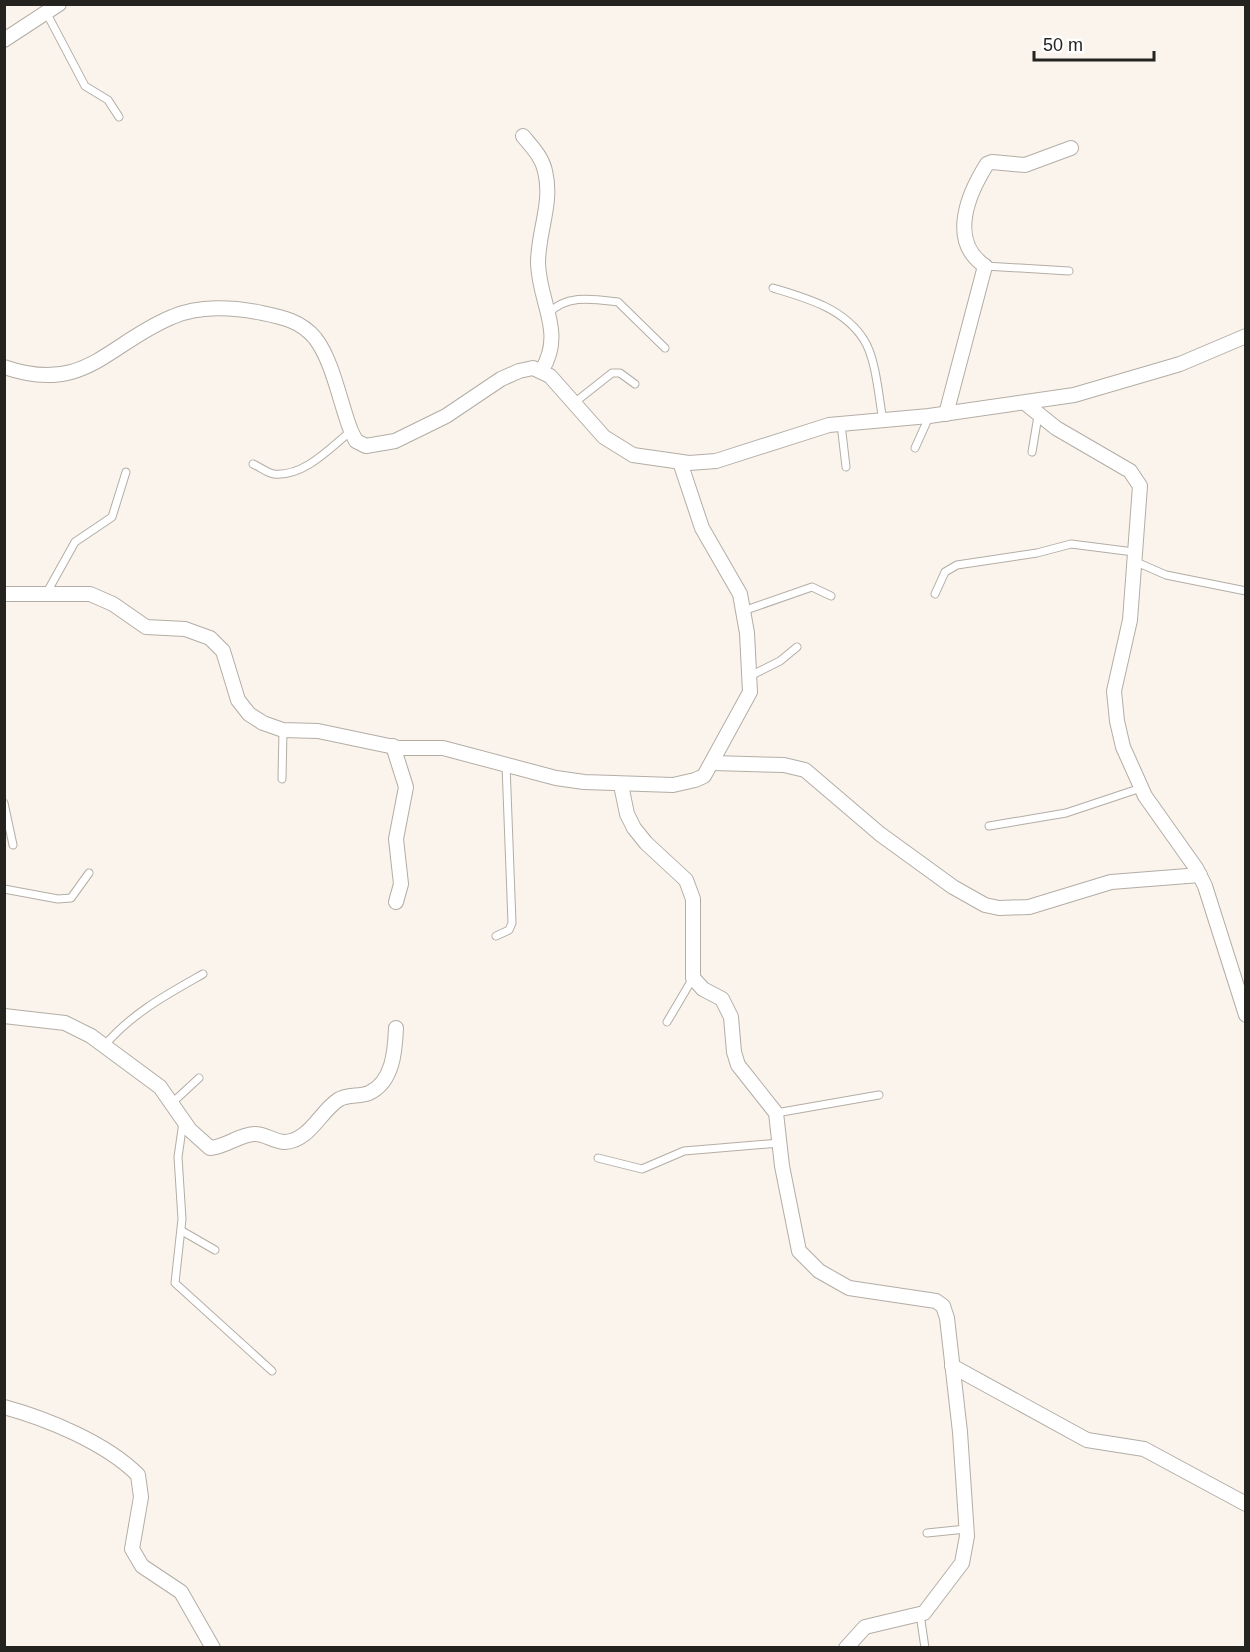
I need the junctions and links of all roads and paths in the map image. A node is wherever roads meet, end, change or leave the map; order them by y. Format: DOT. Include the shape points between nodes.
graph roads {
  1 [pos="59,4"];
  2 [pos="46,12"];
  3 [pos="4,40"];
  4 [pos="119,117"];
  5 [pos="523,136"];
  6 [pos="1071,148"];
  7 [pos="985,266"];
  8 [pos="1070,271"];
  9 [pos="773,288"];
  10 [pos="548,314"];
  11 [pos="1245,336"];
  12 [pos="665,348"];
  13 [pos="4,368"];
  14 [pos="542,370"];
  15 [pos="635,384"];
  16 [pos="574,403"];
  17 [pos="1025,403"];
  18 [pos="946,414"];
  19 [pos="929,416"];
  20 [pos="1038,416"];
  21 [pos="883,421"];
  22 [pos="841,424"];
  23 [pos="351,431"];
  24 [pos="915,448"];
  25 [pos="1032,452"];
  26 [pos="680,462"];
  27 [pos="253,464"];
  28 [pos="846,467"];
  29 [pos="126,472"];
  30 [pos="1134,556"];
  31 [pos="1245,591"];
  32 [pos="4,594"];
  33 [pos="46,594"];
  34 [pos="934,594"];
  35 [pos="831,596"];
  36 [pos="743,611"];
  37 [pos="797,647"];
  38 [pos="750,676"];
  39 [pos="283,730"];
  40 [pos="393,746"];
  41 [pos="713,763"];
  42 [pos="506,765"];
  43 [pos="282,779"];
  44 [pos="621,785"];
  45 [pos="1141,788"];
  46 [pos="4,803"];
  47 [pos="989,826"];
  48 [pos="13,845"];
  49 [pos="90,873"];
  50 [pos="1200,875"];
  51 [pos="4,889"];
  52 [pos="396,902"];
  53 [pos="496,936"];
  54 [pos="203,974"];
  55 [pos="693,978"];
  56 [pos="1245,1015"];
  57 [pos="4,1016"];
  58 [pos="667,1022"];
  59 [pos="396,1028"];
  60 [pos="104,1046"];
  61 [pos="199,1078"];
  62 [pos="879,1095"];
  63 [pos="172,1103"];
  64 [pos="777,1113"];
  65 [pos="183,1120"];
  66 [pos="780,1143"];
  67 [pos="598,1158"];
  68 [pos="182,1231"];
  69 [pos="215,1250"];
  70 [pos="952,1366"];
  71 [pos="272,1371"];
  72 [pos="4,1407"];
  73 [pos="1245,1504"];
  74 [pos="967,1528"];
  75 [pos="927,1533"];
  76 [pos="920,1614"];
  77 [pos="213,1647"];
  78 [pos="846,1647"];
  79 [pos="925,1647"];
  1 -- 2 [label="street"];
  2 -- 3 [label="street"];
  2 -- 4 [label="lane" via="85,87 108,100"];
  5 -- 10 [label="street" via="539,156 548,185 538,261"];
  6 -- 7 [label="street" via="1025,165 987,164 964,217 967,243"];
  7 -- 8 [label="lane"];
  7 -- 18 [label="street"];
  9 -- 21 [label="lane" via="831,309 865,340"];
  10 -- 12 [label="lane" via="568,300 618,302"];
  10 -- 14 [label="street" via="553,347"];
  11 -- 17 [label="street" via="1180,364 1074,395"];
  13 -- 23 [label="street" via="63,376 90,365 172,316 209,309 247,310 295,322 314,338 326,355"];
  14 -- 16 [label="street"];
  14 -- 23 [label="street" via="519,370 446,416 395,441 366,446 356,441"];
  15 -- 16 [label="lane" via="614,373"];
  16 -- 26 [label="street" via="604,437 633,455"];
  17 -- 18 [label="street"];
  17 -- 20 [label="street"];
  18 -- 19 [label="street"];
  19 -- 21 [label="street"];
  19 -- 24 [label="lane"];
  20 -- 25 [label="lane"];
  20 -- 30 [label="street" via="1136,478 1139,494"];
  21 -- 22 [label="street"];
  22 -- 26 [label="street" via="716,461"];
  22 -- 28 [label="lane"];
  23 -- 27 [label="lane" via="296,470 274,474"];
  26 -- 36 [label="street" via="702,528 732,577"];
  29 -- 33 [label="lane" via="112,517 75,542"];
  30 -- 31 [label="lane" via="1166,575"];
  30 -- 34 [label="lane" via="1071,544 957,565 945,572"];
  30 -- 45 [label="street" via="1130,620 1114,692 1123,747"];
  32 -- 33 [label="street"];
  33 -- 39 [label="street" via="90,594 113,604 146,627 185,629 210,638 223,651 238,700 249,714"];
  35 -- 36 [label="lane" via="812,587"];
  36 -- 38 [label="street"];
  37 -- 38 [label="lane"];
  38 -- 41 [label="street" via="748,700"];
  39 -- 40 [label="street" via="318,731"];
  39 -- 43 [label="lane"];
  40 -- 42 [label="street" via="443,748"];
  40 -- 52 [label="street" via="406,787 396,839 401,884"];
  41 -- 44 [label="street" via="704,776 695,780 673,785"];
  41 -- 50 [label="street" via="784,765 805,770 880,834 953,887 999,908 1029,907 1111,882"];
  42 -- 44 [label="street" via="556,778"];
  42 -- 53 [label="lane" via="512,923 509,930"];
  44 -- 55 [label="street" via="634,828 680,873 691,890"];
  45 -- 47 [label="lane" via="1066,813"];
  45 -- 50 [label="street"];
  46 -- 48 [label="lane"];
  49 -- 51 [label="lane" via="71,898"];
  50 -- 56 [label="street" via="1213,904"];
  54 -- 60 [label="lane" via="123,1023"];
  55 -- 58 [label="lane"];
  55 -- 64 [label="street" via="703,989 722,999 731,1017 738,1065"];
  57 -- 60 [label="street" via="65,1023"];
  59 -- 65 [label="street" via="394,1057 381,1085 370,1092 337,1100 295,1140 279,1142 255,1134 210,1148"];
  60 -- 63 [label="street" via="147,1076"];
  61 -- 63 [label="lane"];
  62 -- 64 [label="lane"];
  63 -- 65 [label="street"];
  64 -- 66 [label="street"];
  65 -- 68 [label="lane" via="178,1157"];
  66 -- 67 [label="lane" via="684,1151 642,1169"];
  66 -- 70 [label="street" via="799,1251 819,1271 849,1288 936,1300 947,1318"];
  68 -- 69 [label="lane"];
  68 -- 71 [label="lane" via="174,1278 177,1288"];
  70 -- 73 [label="street" via="1087,1440 1144,1449"];
  70 -- 74 [label="street"];
  72 -- 77 [label="street" via="106,1449 138,1475 141,1497 132,1549 142,1566 181,1592"];
  74 -- 75 [label="lane"];
  74 -- 76 [label="street" via="962,1563 930,1607"];
  76 -- 78 [label="street" via="865,1627"];
  76 -- 79 [label="lane"];
}
